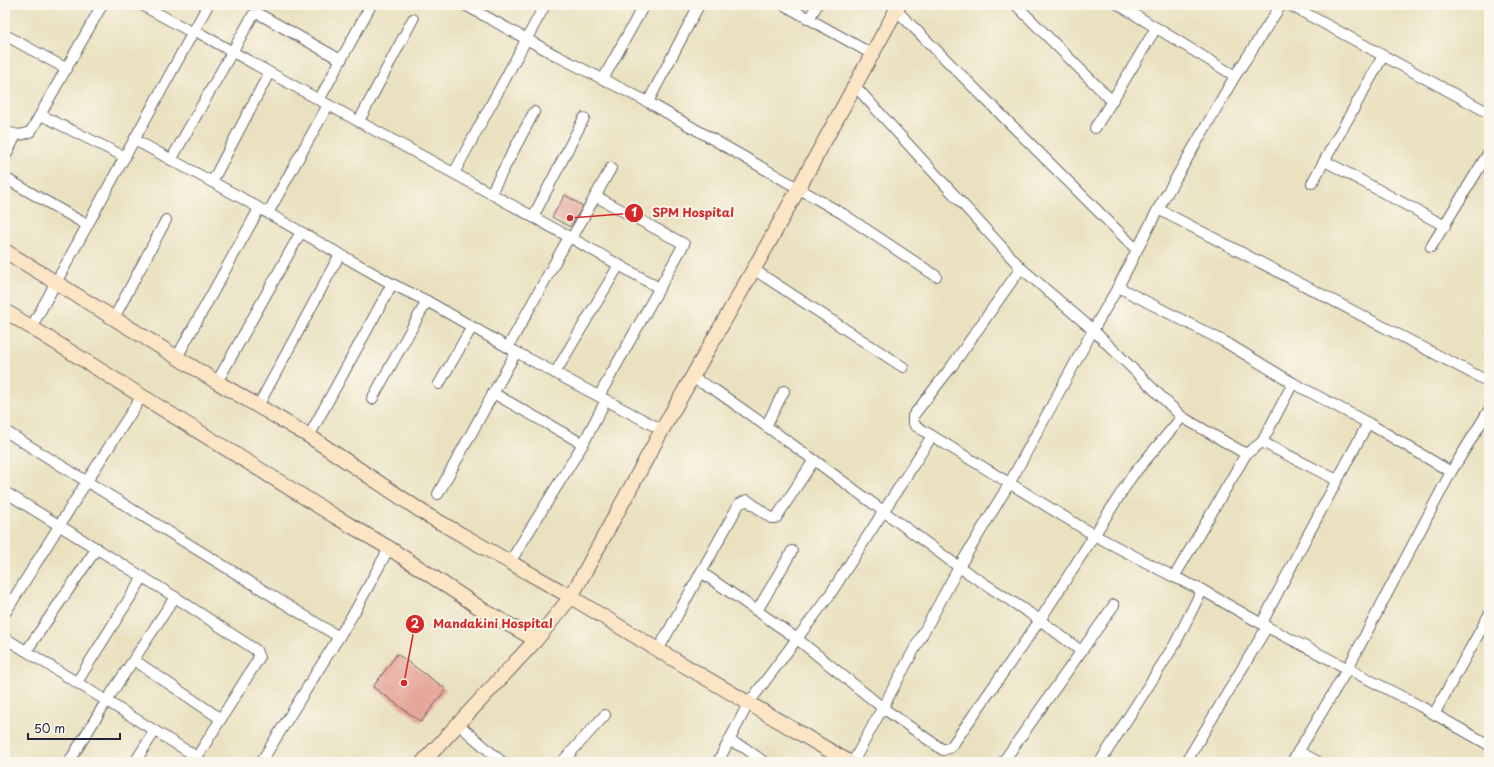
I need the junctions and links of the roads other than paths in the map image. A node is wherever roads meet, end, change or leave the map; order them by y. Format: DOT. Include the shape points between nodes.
graph roads {
  1 [pos="102,5"];
  2 [pos="142,5"];
  3 [pos="208,5"];
  4 [pos="371,5"];
  5 [pos="465,5"];
  6 [pos="545,5"];
  7 [pos="644,5"];
  8 [pos="700,5"];
  9 [pos="784,5"];
  10 [pos="817,5"];
  11 [pos="1018,5"];
  12 [pos="1119,5"];
  13 [pos="1281,5"];
  14 [pos="1290,5"];
  15 [pos="897,7"];
  16 [pos="482,9"];
  17 [pos="413,19"];
  18 [pos="809,19"];
  19 [pos="1156,28"];
  20 [pos="193,32"];
  21 [pos="5,35"];
  22 [pos="526,39"];
  23 [pos="232,52"];
  24 [pos="872,54"];
  25 [pos="1383,56"];
  26 [pos="341,60"];
  27 [pos="67,69"];
  28 [pos="269,73"];
  29 [pos="1235,76"];
  30 [pos="603,79"];
  31 [pos="855,86"];
  32 [pos="1112,101"];
  33 [pos="324,102"];
  34 [pos="648,102"];
  35 [pos="534,112"];
  36 [pos="1489,113"];
  37 [pos="41,115"];
  38 [pos="584,118"];
  39 [pos="359,121"];
  40 [pos="1095,128"];
  41 [pos="5,131"];
  42 [pos="16,135"];
  43 [pos="134,140"];
  44 [pos="1489,152"];
  45 [pos="5,157"];
  46 [pos="125,157"];
  47 [pos="171,160"];
  48 [pos="1325,161"];
  49 [pos="611,168"];
  50 [pos="454,172"];
  51 [pos="5,178"];
  52 [pos="212,182"];
  53 [pos="1312,183"];
  54 [pos="798,189"];
  55 [pos="491,193"];
  56 [pos="595,196"];
  57 [pos="1158,208"];
  58 [pos="264,211"];
  59 [pos="533,217"];
  60 [pos="166,220"];
  61 [pos="87,225"];
  62 [pos="1445,226"];
  63 [pos="301,232"];
  64 [pos="570,238"];
  65 [pos="1431,247"];
  66 [pos="1136,249"];
  67 [pos="5,251"];
  68 [pos="340,254"];
  69 [pos="619,265"];
  70 [pos="1021,268"];
  71 [pos="754,269"];
  72 [pos="936,276"];
  73 [pos="57,282"];
  74 [pos="392,284"];
  75 [pos="1118,287"];
  76 [pos="659,288"];
  77 [pos="427,301"];
  78 [pos="5,311"];
  79 [pos="114,318"];
  80 [pos="472,326"];
  81 [pos="31,328"];
  82 [pos="1093,330"];
  83 [pos="512,349"];
  84 [pos="177,357"];
  85 [pos="903,367"];
  86 [pos="556,373"];
  87 [pos="692,378"];
  88 [pos="217,382"];
  89 [pos="1489,382"];
  90 [pos="1293,383"];
  91 [pos="439,384"];
  92 [pos="784,391"];
  93 [pos="493,393"];
  94 [pos="142,396"];
  95 [pos="603,398"];
  96 [pos="372,399"];
  97 [pos="258,406"];
  98 [pos="1489,410"];
  99 [pos="1182,417"];
  100 [pos="1368,424"];
  101 [pos="766,426"];
  102 [pos="662,430"];
  103 [pos="5,431"];
  104 [pos="309,436"];
  105 [pos="932,436"];
  106 [pos="1262,442"];
  107 [pos="583,444"];
  108 [pos="1246,454"];
  109 [pos="814,460"];
  110 [pos="1451,472"];
  111 [pos="1337,480"];
  112 [pos="87,481"];
  113 [pos="1009,484"];
  114 [pos="438,494"];
  115 [pos="7,496"];
  116 [pos="883,511"];
  117 [pos="59,525"];
  118 [pos="1094,535"];
  119 [pos="97,548"];
  120 [pos="389,548"];
  121 [pos="792,551"];
  122 [pos="510,562"];
  123 [pos="959,567"];
  124 [pos="701,572"];
  125 [pos="143,577"];
  126 [pos="1174,577"];
  127 [pos="1202,590"];
  128 [pos="175,596"];
  129 [pos="571,597"];
  130 [pos="1114,605"];
  131 [pos="757,611"];
  132 [pos="5,613"];
  133 [pos="1489,615"];
  134 [pos="1040,620"];
  135 [pos="1265,625"];
  136 [pos="339,637"];
  137 [pos="5,638"];
  138 [pos="796,638"];
  139 [pos="536,640"];
  140 [pos="27,650"];
  141 [pos="658,650"];
  142 [pos="1081,651"];
  143 [pos="134,660"];
  144 [pos="1348,668"];
  145 [pos="77,682"];
  146 [pos="107,700"];
  147 [pos="748,704"];
  148 [pos="883,708"];
  149 [pos="1434,714"];
  150 [pos="605,715"];
  151 [pos="220,719"];
  152 [pos="458,724"];
  153 [pos="154,732"];
  154 [pos="729,741"];
  155 [pos="1489,745"];
  156 [pos="1298,751"];
  157 [pos="196,760"];
  158 [pos="1005,761"];
  159 [pos="69,762"];
  160 [pos="135,762"];
  161 [pos="261,762"];
  162 [pos="423,762"];
  163 [pos="502,762"];
  164 [pos="562,762"];
  165 [pos="718,762"];
  166 [pos="764,762"];
  167 [pos="849,762"];
  168 [pos="853,762"];
  169 [pos="1100,762"];
  170 [pos="1186,762"];
  171 [pos="1292,762"];
  172 [pos="1318,762"];
  1 -- 27 [label="street"];
  2 -- 20 [label="street"];
  3 -- 20 [label="street"];
  4 -- 26 [label="street"];
  5 -- 16 [label="street"];
  6 -- 22 [label="street"];
  7 -- 30 [label="street"];
  8 -- 34 [label="street"];
  9 -- 18 [label="street"];
  10 -- 18 [label="street"];
  11 -- 32 [label="street"];
  12 -- 19 [label="street"];
  13 -- 29 [label="street"];
  14 -- 25 [label="street"];
  15 -- 24 [label="street"];
  15 -- 66 [label="street"];
  16 -- 22 [label="street"];
  17 -- 39 [label="street"];
  18 -- 24 [label="street"];
  19 -- 29 [label="street"];
  19 -- 32 [label="street"];
  20 -- 23 [label="street"];
  20 -- 43 [label="street"];
  21 -- 27 [label="street"];
  22 -- 30 [label="street"];
  22 -- 50 [label="street"];
  23 -- 26 [label="street" via="253,15 259,14"];
  23 -- 28 [label="street"];
  23 -- 47 [label="street"];
  24 -- 31 [label="street"];
  25 -- 36 [label="street"];
  25 -- 48 [label="street"];
  26 -- 33 [label="street"];
  27 -- 37 [label="street"];
  28 -- 33 [label="street"];
  28 -- 52 [label="street"];
  29 -- 57 [label="street"];
  30 -- 34 [label="street"];
  31 -- 54 [label="street"];
  31 -- 70 [label="street"];
  32 -- 40 [label="street"];
  33 -- 39 [label="street"];
  33 -- 58 [label="street"];
  34 -- 54 [label="street"];
  35 -- 55 [label="street"];
  37 -- 42 [label="street" via="31,131 25,135"];
  37 -- 46 [label="street"];
  38 -- 59 [label="street"];
  39 -- 50 [label="street"];
  41 -- 42 [label="street"];
  42 -- 45 [label="street"];
  43 -- 46 [label="street"];
  43 -- 47 [label="street"];
  44 -- 62 [label="street"];
  46 -- 61 [label="street"];
  47 -- 52 [label="street"];
  48 -- 53 [label="street"];
  48 -- 62 [label="street"];
  49 -- 56 [label="street"];
  50 -- 55 [label="street"];
  51 -- 61 [label="street"];
  52 -- 58 [label="street"];
  54 -- 71 [label="street"];
  54 -- 72 [label="street" via="843,214"];
  55 -- 59 [label="street"];
  56 -- 64 [label="street"];
  56 -- 76 [label="street" via="684,244"];
  57 -- 66 [label="street"];
  57 -- 89 [label="street"];
  58 -- 63 [label="street"];
  58 -- 84 [label="street"];
  59 -- 64 [label="street"];
  60 -- 79 [label="street"];
  61 -- 73 [label="street"];
  62 -- 65 [label="street"];
  63 -- 68 [label="street"];
  63 -- 88 [label="street"];
  64 -- 69 [label="street"];
  64 -- 83 [label="street"];
  66 -- 75 [label="street"];
  67 -- 73 [label="street"];
  68 -- 74 [label="street"];
  68 -- 97 [label="street"];
  69 -- 76 [label="street"];
  69 -- 86 [label="street"];
  70 -- 82 [label="street"];
  70 -- 105 [label="street" via="952,366 913,416 916,426"];
  71 -- 85 [label="street"];
  71 -- 87 [label="street"];
  73 -- 79 [label="street"];
  73 -- 81 [label="street"];
  74 -- 77 [label="street"];
  74 -- 104 [label="street"];
  75 -- 82 [label="street"];
  75 -- 90 [label="street" via="1224,342"];
  76 -- 95 [label="street"];
  77 -- 80 [label="street"];
  77 -- 96 [label="street"];
  78 -- 81 [label="street"];
  79 -- 84 [label="street"];
  80 -- 83 [label="street"];
  80 -- 91 [label="street"];
  81 -- 94 [label="street"];
  82 -- 99 [label="street"];
  82 -- 113 [label="street"];
  83 -- 86 [label="street"];
  83 -- 93 [label="street"];
  84 -- 88 [label="street"];
  86 -- 95 [label="street"];
  87 -- 101 [label="street" via="715,390"];
  87 -- 102 [label="street"];
  88 -- 97 [label="street"];
  90 -- 100 [label="street"];
  90 -- 106 [label="street"];
  92 -- 101 [label="street"];
  93 -- 107 [label="street"];
  93 -- 114 [label="street"];
  94 -- 112 [label="street"];
  94 -- 120 [label="street"];
  95 -- 102 [label="street"];
  95 -- 107 [label="street"];
  97 -- 104 [label="street"];
  98 -- 110 [label="street"];
  99 -- 108 [label="street"];
  99 -- 118 [label="street" via="1132,476"];
  100 -- 110 [label="street"];
  100 -- 111 [label="street"];
  101 -- 109 [label="street"];
  102 -- 129 [label="street"];
  103 -- 112 [label="street"];
  104 -- 122 [label="street" via="427,514"];
  105 -- 113 [label="street"];
  105 -- 116 [label="street"];
  106 -- 108 [label="street"];
  106 -- 111 [label="street"];
  107 -- 122 [label="street"];
  108 -- 126 [label="street"];
  109 -- 116 [label="street"];
  109 -- 124 [label="street" via="776,518 771,518 747,500 739,504"];
  110 -- 144 [label="street"];
  111 -- 135 [label="street"];
  112 -- 117 [label="street"];
  112 -- 136 [label="street"];
  113 -- 118 [label="street"];
  113 -- 123 [label="street"];
  115 -- 117 [label="street"];
  116 -- 123 [label="street"];
  116 -- 138 [label="street" via="829,596"];
  117 -- 119 [label="street"];
  117 -- 132 [label="street"];
  118 -- 126 [label="street"];
  118 -- 134 [label="street"];
  119 -- 125 [label="street"];
  119 -- 140 [label="street"];
  120 -- 136 [label="street"];
  120 -- 139 [label="street" via="483,610"];
  121 -- 131 [label="street"];
  122 -- 129 [label="street"];
  123 -- 134 [label="street"];
  123 -- 148 [label="street"];
  124 -- 131 [label="street"];
  124 -- 141 [label="street"];
  125 -- 128 [label="street"];
  125 -- 145 [label="street"];
  126 -- 127 [label="street"];
  127 -- 135 [label="street"];
  127 -- 169 [label="street" via="1175,644"];
  128 -- 143 [label="street"];
  128 -- 151 [label="street" via="256,650 259,658"];
  129 -- 139 [label="street"];
  129 -- 141 [label="street"];
  130 -- 142 [label="street"];
  131 -- 138 [label="street"];
  133 -- 149 [label="street"];
  134 -- 142 [label="street"];
  134 -- 148 [label="street" via="951,747 943,750"];
  135 -- 144 [label="street"];
  135 -- 170 [label="street"];
  136 -- 161 [label="street"];
  137 -- 140 [label="street"];
  138 -- 147 [label="street"];
  138 -- 148 [label="street"];
  139 -- 152 [label="street"];
  140 -- 145 [label="street"];
  141 -- 147 [label="street"];
  142 -- 158 [label="street"];
  143 -- 146 [label="street"];
  143 -- 151 [label="street"];
  144 -- 149 [label="street"];
  144 -- 156 [label="street"];
  145 -- 146 [label="street"];
  146 -- 153 [label="street"];
  146 -- 159 [label="street"];
  147 -- 154 [label="street"];
  147 -- 167 [label="street"];
  148 -- 168 [label="street"];
  149 -- 155 [label="street"];
  150 -- 164 [label="street"];
  151 -- 157 [label="street"];
  152 -- 162 [label="street"];
  152 -- 163 [label="street"];
  153 -- 157 [label="street"];
  153 -- 160 [label="street"];
  154 -- 165 [label="street"];
  154 -- 166 [label="street" via="745,748"];
  156 -- 171 [label="street"];
  156 -- 172 [label="street"];
}
